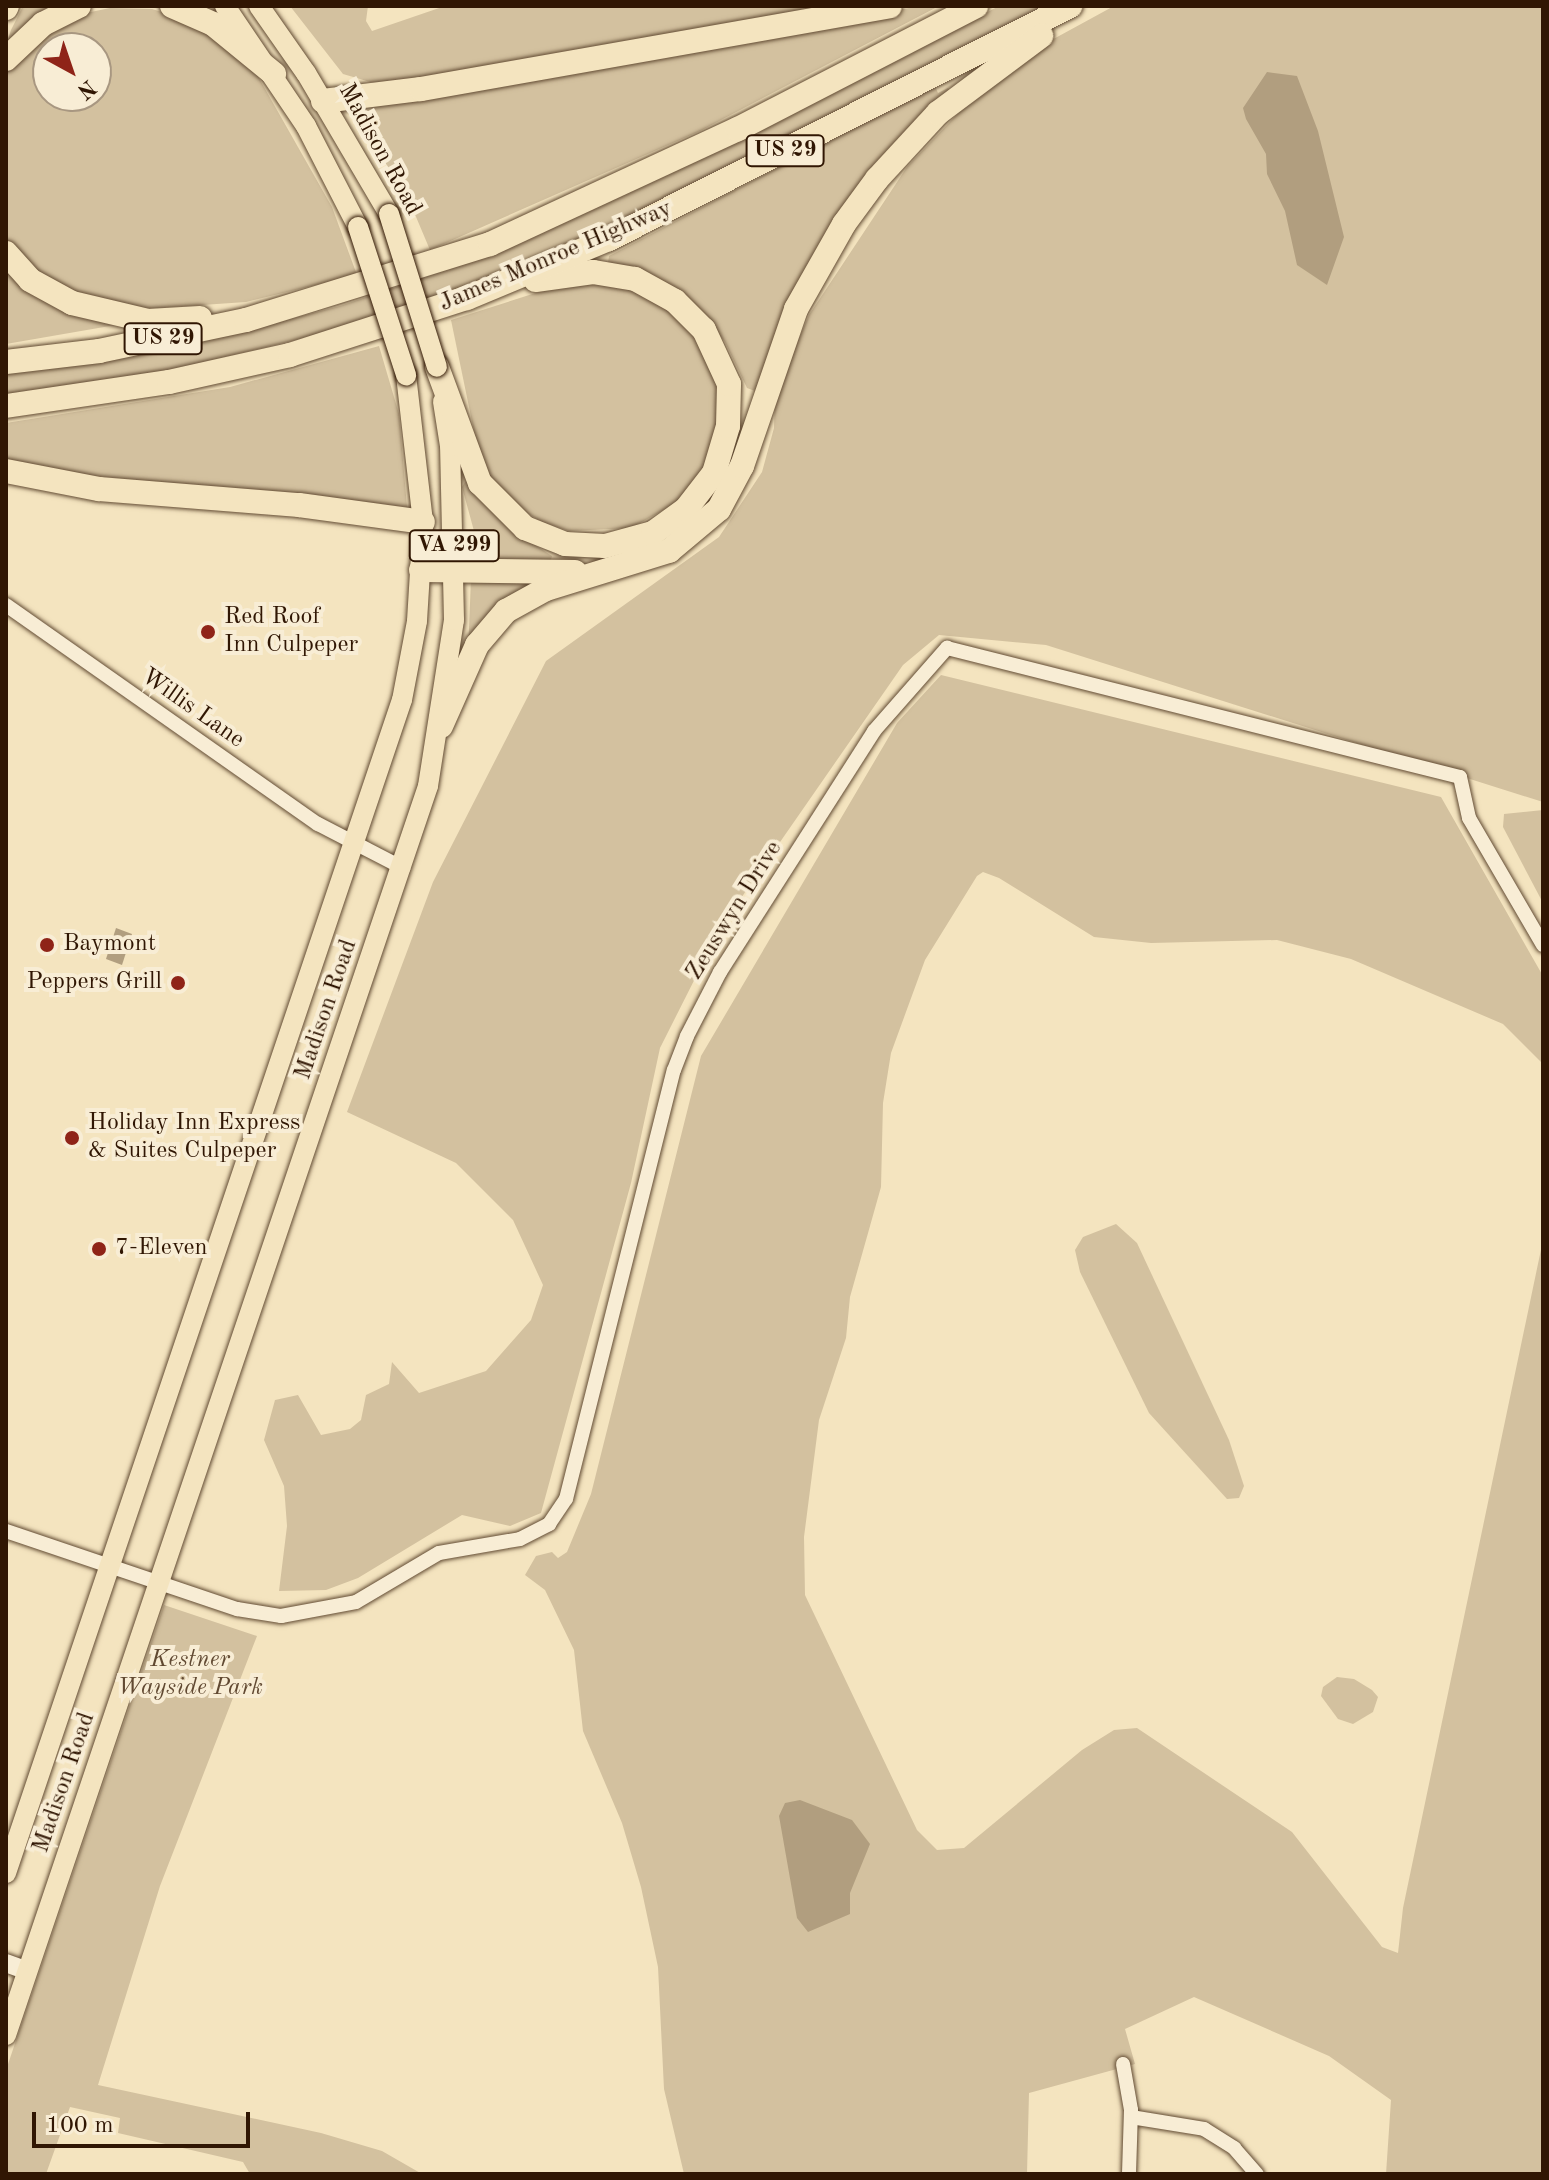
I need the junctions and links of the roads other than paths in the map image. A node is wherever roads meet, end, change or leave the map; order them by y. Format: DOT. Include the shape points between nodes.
graph roads {
  1 [pos="79,6"];
  2 [pos="172,6"];
  3 [pos="225,6"];
  4 [pos="259,6"];
  5 [pos="890,6"];
  6 [pos="976,6"];
  7 [pos="1070,6"];
  8 [pos="1085,6"];
  9 [pos="6,59"];
  10 [pos="274,74"];
  11 [pos="323,101"];
  12 [pos="6,253"];
  13 [pos="495,287"];
  14 [pos="317,302"];
  15 [pos="6,362"];
  16 [pos="437,367"];
  17 [pos="6,406"];
  18 [pos="6,471"];
  19 [pos="423,522"];
  20 [pos="421,570"];
  21 [pos="455,570"];
  22 [pos="612,570"];
  23 [pos="6,605"];
  24 [pos="441,726"];
  25 [pos="355,845"];
  26 [pos="403,868"];
  27 [pos="1543,945"];
  28 [pos="6,1531"];
  29 [pos="109,1566"];
  30 [pos="160,1583"];
  31 [pos="6,1873"];
  32 [pos="6,1963"];
  33 [pos="28,1971"];
  34 [pos="6,2035"];
  35 [pos="1123,2064"];
  36 [pos="1131,2117"];
  37 [pos="1129,2174"];
  38 [pos="1257,2174"];
  1 -- 9 [label="highway" via="43,24"];
  2 -- 10 [label="highway" via="213,24"];
  3 -- 10 [label="main road, Madison Road"];
  4 -- 11 [label="main road, Madison Road / VA 299"];
  5 -- 11 [label="highway" via="421,89"];
  6 -- 14 [label="highway, James Monroe Highway / US 29" via="620,187 490,244"];
  7 -- 13 [label="highway, James Monroe Highway / US 29" via="609,239"];
  8 -- 22 [label="highway" via="966,89 877,179 836,237 796,309 742,466 719,509 669,551"];
  10 -- 19 [label="main road, Madison Road, bridge" via="358,227 406,375"];
  11 -- 16 [label="main road, Madison Road / VA 299, bridge" via="389,214"];
  12 -- 14 [label="highway" via="30,280 72,303 148,321"];
  13 -- 16 [label="highway" via="613,273 656,289 692,316 716,348 729,384 728,426 706,485 670,523 628,542 565,544 544,538 507,515 480,483"];
  13 -- 17 [label="highway, James Monroe Highway / US 29" via="290,355 169,382"];
  14 -- 15 [label="highway, James Monroe Highway / US 29" via="154,341"];
  16 -- 21 [label="main road, Madison Road / VA 299" via="450,446"];
  18 -- 19 [label="highway" via="99,489 299,505"];
  19 -- 20 [label="main road, Madison Road"];
  20 -- 21 [label="highway"];
  20 -- 25 [label="main road, Madison Road" via="402,700"];
  21 -- 22 [label="highway"];
  21 -- 24 [label="main road, Madison Road / VA 299"];
  22 -- 24 [label="highway" via="546,589 491,625"];
  23 -- 25 [label="street, Willis Lane"];
  24 -- 26 [label="main road, Madison Road"];
  25 -- 26 [label="street, Willis Lane"];
  25 -- 29 [label="main road, Madison Road"];
  26 -- 30 [label="main road, Madison Road"];
  27 -- 30 [label="street, Zeuswyn Drive" via="1469,818 1460,777 947,648 874,731 720,972 687,1036 566,1499 549,1524 520,1539 439,1553 356,1602 307,1615 261,1614"];
  28 -- 29 [label="street"];
  29 -- 30 [label="street"];
  29 -- 31 [label="main road, Madison Road"];
  30 -- 33 [label="main road, Madison Road"];
  32 -- 33 [label="street"];
  33 -- 34 [label="main road, Madison Road"];
  35 -- 36 [label="street"];
  36 -- 37 [label="street"];
  36 -- 38 [label="street" via="1204,2129 1234,2148"];
}
